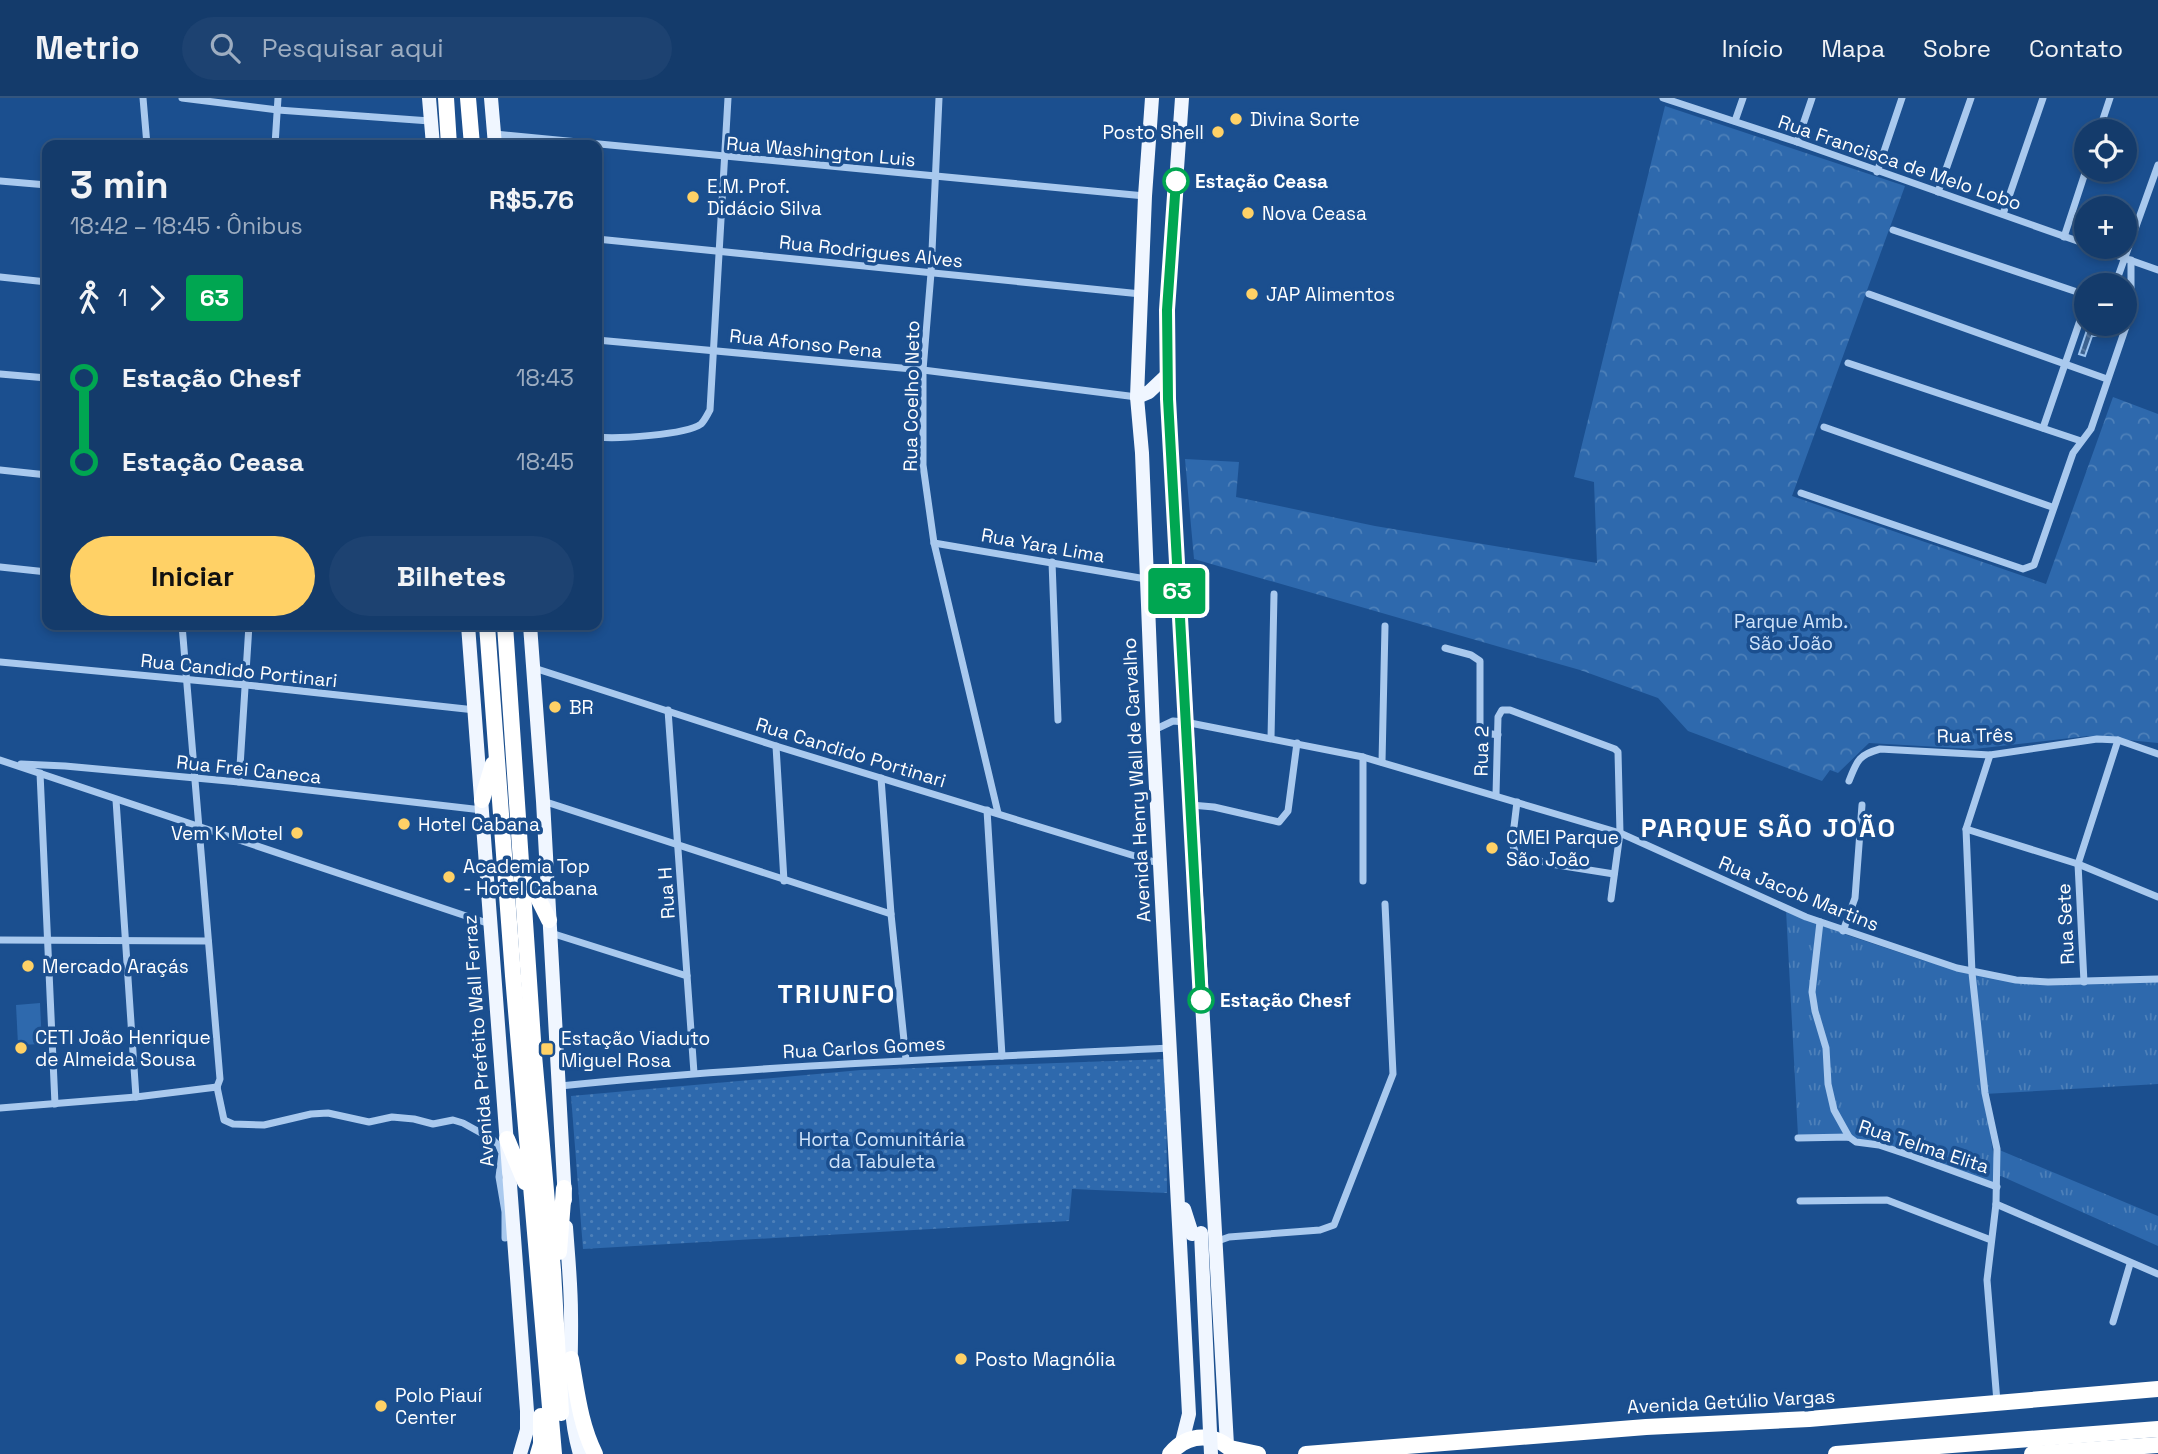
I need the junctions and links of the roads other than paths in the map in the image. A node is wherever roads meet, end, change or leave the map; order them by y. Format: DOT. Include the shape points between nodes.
graph roads {
  1 [pos="143,98"];
  2 [pos="182,98"];
  3 [pos="278,98"];
  4 [pos="429,98"];
  5 [pos="446,98"];
  6 [pos="468,98"];
  7 [pos="491,98"];
  8 [pos="728,98"];
  9 [pos="939,98"];
  10 [pos="1149,98"];
  11 [pos="1182,98"];
  12 [pos="1663,98"];
  13 [pos="1743,98"];
  14 [pos="1812,98"];
  15 [pos="1902,98"];
  16 [pos="1971,98"];
  17 [pos="2043,98"];
  18 [pos="2110,98"];
  19 [pos="1672,100"];
  20 [pos="278,110"];
  21 [pos="2103,119"];
  22 [pos="431,121"];
  23 [pos="1735,121"];
  24 [pos="147,140"];
  25 [pos="275,140"];
  26 [pos="433,140"];
  27 [pos="449,140"];
  28 [pos="472,140"];
  29 [pos="494,140"];
  30 [pos="1797,142"];
  31 [pos="602,148"];
  32 [pos="724,158"];
  33 [pos="2158,165"];
  34 [pos="1877,172"];
  35 [pos="936,177"];
  36 [pos="0,181"];
  37 [pos="2082,182"];
  38 [pos="42,185"];
  39 [pos="1938,192"];
  40 [pos="1145,196"];
  41 [pos="2003,214"];
  42 [pos="1893,230"];
  43 [pos="2137,231"];
  44 [pos="2064,237"];
  45 [pos="602,239"];
  46 [pos="2074,240"];
  47 [pos="718,251"];
  48 [pos="2128,259"];
  49 [pos="2158,270"];
  50 [pos="931,273"];
  51 [pos="2121,273"];
  52 [pos="2129,273"];
  53 [pos="0,277"];
  54 [pos="42,281"];
  55 [pos="2074,291"];
  56 [pos="1869,294"];
  57 [pos="1142,295"];
  58 [pos="2075,336"];
  59 [pos="2122,336"];
  60 [pos="602,340"];
  61 [pos="712,349"];
  62 [pos="1848,363"];
  63 [pos="2066,364"];
  64 [pos="923,370"];
  65 [pos="0,374"];
  66 [pos="1167,375"];
  67 [pos="42,378"];
  68 [pos="2107,379"];
  69 [pos="1136,397"];
  70 [pos="1824,427"];
  71 [pos="2043,428"];
  72 [pos="602,437"];
  73 [pos="2081,441"];
  74 [pos="0,470"];
  75 [pos="42,474"];
  76 [pos="1801,493"];
  77 [pos="2053,507"];
  78 [pos="934,542"];
  79 [pos="1052,562"];
  80 [pos="0,567"];
  81 [pos="42,571"];
  82 [pos="1146,579"];
  83 [pos="1275,594"];
  84 [pos="1385,626"];
  85 [pos="182,630"];
  86 [pos="249,630"];
  87 [pos="468,630"];
  88 [pos="486,630"];
  89 [pos="505,630"];
  90 [pos="530,630"];
  91 [pos="1445,648"];
  92 [pos="0,662"];
  93 [pos="533,667"];
  94 [pos="186,680"];
  95 [pos="246,685"];
  96 [pos="475,710"];
  97 [pos="668,710"];
  98 [pos="1058,720"];
  99 [pos="1185,722"];
  100 [pos="1153,731"];
  101 [pos="1498,735"];
  102 [pos="1271,738"];
  103 [pos="2118,740"];
  104 [pos="1297,743"];
  105 [pos="776,746"];
  106 [pos="2158,754"];
  107 [pos="496,755"];
  108 [pos="1990,755"];
  109 [pos="1363,757"];
  110 [pos="0,760"];
  111 [pos="1382,762"];
  112 [pos="13,764"];
  113 [pos="40,773"];
  114 [pos="881,778"];
  115 [pos="195,780"];
  116 [pos="1849,781"];
  117 [pos="239,782"];
  118 [pos="1496,795"];
  119 [pos="116,800"];
  120 [pos="543,801"];
  121 [pos="1517,802"];
  122 [pos="1189,804"];
  123 [pos="482,805"];
  124 [pos="1862,805"];
  125 [pos="987,810"];
  126 [pos="998,813"];
  127 [pos="198,828"];
  128 [pos="1966,829"];
  129 [pos="1620,832"];
  130 [pos="679,846"];
  131 [pos="1161,864"];
  132 [pos="2078,864"];
  133 [pos="1614,874"];
  134 [pos="522,879"];
  135 [pos="784,881"];
  136 [pos="1363,881"];
  137 [pos="2158,897"];
  138 [pos="1611,898"];
  139 [pos="1385,904"];
  140 [pos="891,914"];
  141 [pos="1820,922"];
  142 [pos="490,924"];
  143 [pos="550,927"];
  144 [pos="1843,931"];
  145 [pos="0,940"];
  146 [pos="48,940"];
  147 [pos="126,941"];
  148 [pos="208,941"];
  149 [pos="1972,971"];
  150 [pos="687,976"];
  151 [pos="2158,979"];
  152 [pos="2084,982"];
  153 [pos="1171,1048"];
  154 [pos="1002,1056"];
  155 [pos="906,1060"];
  156 [pos="694,1073"];
  157 [pos="560,1086"];
  158 [pos="217,1087"];
  159 [pos="136,1097"];
  160 [pos="55,1104"];
  161 [pos="0,1108"];
  162 [pos="1849,1138"];
  163 [pos="1798,1139"];
  164 [pos="505,1148"];
  165 [pos="1997,1187"];
  166 [pos="564,1188"];
  167 [pos="1212,1191"];
  168 [pos="531,1195"];
  169 [pos="1178,1195"];
  170 [pos="1800,1201"];
  171 [pos="1996,1204"];
  172 [pos="1196,1233"];
  173 [pos="505,1238"];
  174 [pos="1991,1240"];
  175 [pos="1215,1242"];
  176 [pos="2130,1264"];
  177 [pos="2158,1274"];
  178 [pos="548,1299"];
  179 [pos="2113,1322"];
  180 [pos="552,1348"];
  181 [pos="570,1359"];
  182 [pos="2158,1389"];
  183 [pos="1997,1403"];
  184 [pos="2158,1429"];
  185 [pos="2158,1445"];
  186 [pos="1940,1446"];
  187 [pos="1178,1447"];
  188 [pos="1231,1449"];
  189 [pos="1382,1451"];
  190 [pos="1356,1452"];
  191 [pos="520,1454"];
  192 [pos="538,1454"];
  193 [pos="554,1454"];
  194 [pos="563,1454"];
  195 [pos="580,1454"];
  196 [pos="595,1454"];
  197 [pos="1161,1454"];
  198 [pos="1203,1454"];
  199 [pos="1211,1454"];
  200 [pos="1258,1454"];
  201 [pos="1306,1454"];
  202 [pos="1836,1454"];
  203 [pos="1968,1454"];
  204 [pos="2032,1454"];
  1 -- 24 [label="street"];
  2 -- 20 [label="street"];
  3 -- 20 [label="street"];
  4 -- 22 [label="main road"];
  5 -- 27 [label="highway"];
  6 -- 28 [label="highway"];
  7 -- 29 [label="main road"];
  8 -- 32 [label="street"];
  9 -- 35 [label="street, Rua Coelho Neto"];
  10 -- 40 [label="main road, Avenida Henry Wall de Carvalho"];
  11 -- 66 [label="main road" via="1167,310"];
  12 -- 19 [label="street, Rua Francisca de Melo Lobo"];
  13 -- 23 [label="street"];
  14 -- 30 [label="street"];
  15 -- 34 [label="street"];
  16 -- 39 [label="street"];
  17 -- 41 [label="street"];
  18 -- 21 [label="street"];
  19 -- 23 [label="street, Rua Francisca de Melo Lobo"];
  20 -- 22 [label="street"];
  20 -- 25 [label="street"];
  22 -- 26 [label="main road"];
  23 -- 30 [label="street, Rua Francisca de Melo Lobo"];
  30 -- 34 [label="street, Rua Francisca de Melo Lobo"];
  31 -- 32 [label="street, Rua Washington Luis"];
  32 -- 35 [label="street, Rua Washington Luis"];
  32 -- 47 [label="street"];
  33 -- 43 [label="street"];
  34 -- 39 [label="street, Rua Francisca de Melo Lobo"];
  35 -- 40 [label="street, Rua Washington Luis"];
  35 -- 50 [label="street, Rua Coelho Neto"];
  36 -- 38 [label="street"];
  37 -- 44 [label="street"];
  39 -- 41 [label="street, Rua Francisca de Melo Lobo"];
  40 -- 57 [label="main road, Avenida Henry Wall de Carvalho"];
  41 -- 44 [label="street, Rua Francisca de Melo Lobo"];
  42 -- 55 [label="street"];
  44 -- 46 [label="street, Rua Francisca de Melo Lobo"];
  45 -- 47 [label="street, Rua Rodrigues Alves"];
  47 -- 50 [label="street, Rua Rodrigues Alves"];
  47 -- 61 [label="street"];
  48 -- 49 [label="street"];
  48 -- 51 [label="street"];
  48 -- 52 [label="street"];
  50 -- 57 [label="street, Rua Rodrigues Alves"];
  50 -- 64 [label="street, Rua Coelho Neto"];
  53 -- 54 [label="street"];
  56 -- 63 [label="street"];
  57 -- 69 [label="main road, Avenida Henry Wall de Carvalho"];
  58 -- 63 [label="street"];
  59 -- 68 [label="street"];
  60 -- 61 [label="street, Rua Afonso Pena"];
  61 -- 64 [label="street, Rua Afonso Pena"];
  61 -- 72 [label="street" via="710,410 702,423 625,439"];
  62 -- 71 [label="street"];
  63 -- 68 [label="street"];
  63 -- 71 [label="street"];
  64 -- 69 [label="street, Rua Afonso Pena"];
  64 -- 78 [label="street, Rua Coelho Neto" via="923,465"];
  65 -- 67 [label="street"];
  66 -- 69 [label="main road"];
  66 -- 99 [label="main road"];
  68 -- 73 [label="street" via="2091,429"];
  69 -- 82 [label="main road, Avenida Henry Wall de Carvalho"];
  70 -- 77 [label="street"];
  71 -- 73 [label="street"];
  73 -- 77 [label="street"];
  74 -- 75 [label="street"];
  76 -- 77 [label="street" via="2023,569 2034,565"];
  78 -- 79 [label="street, Rua Yara Lima"];
  78 -- 126 [label="street, Rua Coelho Neto"];
  79 -- 82 [label="street, Rua Yara Lima"];
  79 -- 98 [label="street"];
  80 -- 81 [label="street"];
  82 -- 100 [label="main road, Avenida Henry Wall de Carvalho"];
  83 -- 102 [label="street"];
  84 -- 111 [label="street"];
  85 -- 94 [label="street"];
  86 -- 95 [label="street"];
  87 -- 96 [label="main road, Avenida Prefeito Wall Ferraz"];
  88 -- 107 [label="highway, Avenida Prefeito Wall Ferraz"];
  89 -- 134 [label="highway, Avenida Prefeito Wall Ferraz"];
  90 -- 93 [label="main road"];
  91 -- 101 [label="street" via="1480,661 1480,726 1486,733"];
  92 -- 94 [label="street, Rua Candido Portinari"];
  93 -- 97 [label="street, Rua Candido Portinari"];
  93 -- 120 [label="main road"];
  94 -- 95 [label="street, Rua Candido Portinari"];
  94 -- 115 [label="street"];
  95 -- 96 [label="street, Rua Candido Portinari"];
  95 -- 117 [label="street"];
  96 -- 123 [label="main road, Avenida Prefeito Wall Ferraz"];
  97 -- 105 [label="street, Rua Candido Portinari"];
  97 -- 130 [label="street, Rua H"];
  99 -- 100 [label="street, Rua Jacob Martins" via="1173,721"];
  99 -- 102 [label="street, Rua Jacob Martins"];
  99 -- 122 [label="main road"];
  100 -- 131 [label="main road, Avenida Henry Wall de Carvalho"];
  101 -- 118 [label="street, Rua 2"];
  101 -- 129 [label="street, Rua 2" via="1498,717 1502,710 1510,710 1615,749"];
  102 -- 104 [label="street, Rua Jacob Martins"];
  103 -- 106 [label="street, Rua Três"];
  103 -- 108 [label="street, Rua Três"];
  103 -- 132 [label="street"];
  104 -- 109 [label="street, Rua Jacob Martins"];
  104 -- 122 [label="street" via="1288,811 1279,822"];
  105 -- 114 [label="street, Rua Candido Portinari"];
  105 -- 135 [label="street"];
  107 -- 123 [label="highway"];
  107 -- 168 [label="highway, Avenida Prefeito Wall Ferraz"];
  108 -- 116 [label="street, Rua Três" via="1880,749 1864,753"];
  108 -- 128 [label="street"];
  109 -- 111 [label="street, Rua Jacob Martins"];
  109 -- 136 [label="street"];
  110 -- 112 [label="street"];
  111 -- 118 [label="street, Rua Jacob Martins"];
  112 -- 113 [label="street"];
  112 -- 115 [label="street, Rua Frei Caneca"];
  113 -- 119 [label="street"];
  113 -- 146 [label="street"];
  114 -- 125 [label="street, Rua Candido Portinari"];
  114 -- 140 [label="street"];
  115 -- 117 [label="street, Rua Frei Caneca"];
  115 -- 127 [label="street"];
  117 -- 123 [label="street, Rua Frei Caneca"];
  118 -- 121 [label="street, Rua Jacob Martins"];
  119 -- 127 [label="street"];
  119 -- 147 [label="street"];
  120 -- 130 [label="street"];
  120 -- 143 [label="main road"];
  121 -- 129 [label="street, Rua Jacob Martins"];
  121 -- 133 [label="street" via="1512,845 1516,854"];
  122 -- 167 [label="main road"];
  123 -- 142 [label="main road, Avenida Prefeito Wall Ferraz"];
  124 -- 144 [label="street" via="1854,898"];
  125 -- 126 [label="street, Rua Candido Portinari"];
  125 -- 154 [label="street"];
  126 -- 131 [label="street, Rua Candido Portinari"];
  127 -- 142 [label="street"];
  127 -- 148 [label="street"];
  128 -- 132 [label="street"];
  128 -- 149 [label="street"];
  129 -- 133 [label="street"];
  129 -- 141 [label="street, Rua Jacob Martins"];
  130 -- 135 [label="street"];
  130 -- 150 [label="street, Rua H"];
  131 -- 153 [label="main road, Avenida Henry Wall de Carvalho"];
  132 -- 137 [label="street"];
  132 -- 152 [label="street, Rua Sete"];
  133 -- 138 [label="street"];
  134 -- 143 [label="highway" via="535,892"];
  134 -- 178 [label="highway, Avenida Prefeito Wall Ferraz"];
  135 -- 140 [label="street"];
  139 -- 175 [label="street" via="1393,1074 1334,1225"];
  140 -- 155 [label="street"];
  141 -- 144 [label="street, Rua Jacob Martins"];
  141 -- 162 [label="street" via="1814,1002 1834,1110"];
  142 -- 164 [label="main road, Avenida Prefeito Wall Ferraz"];
  143 -- 150 [label="street"];
  143 -- 157 [label="main road"];
  144 -- 149 [label="street, Rua Jacob Martins"];
  145 -- 146 [label="street"];
  146 -- 147 [label="street"];
  146 -- 160 [label="street"];
  147 -- 148 [label="street"];
  147 -- 159 [label="street"];
  148 -- 158 [label="street"];
  149 -- 152 [label="street, Rua Jacob Martins" via="2016,980"];
  149 -- 165 [label="street" via="1985,1093 1997,1149"];
  150 -- 156 [label="street, Rua H"];
  151 -- 152 [label="street, Rua Jacob Martins"];
  153 -- 154 [label="street, Rua Carlos Gomes"];
  153 -- 169 [label="main road, Avenida Henry Wall de Carvalho"];
  154 -- 155 [label="street, Rua Carlos Gomes"];
  155 -- 156 [label="street, Rua Carlos Gomes"];
  156 -- 157 [label="street, Rua Carlos Gomes"];
  157 -- 166 [label="main road"];
  158 -- 159 [label="street"];
  158 -- 164 [label="street" via="224,1120 233,1125 264,1125 328,1113 369,1122 392,1117 433,1124 453,1120"];
  159 -- 160 [label="street"];
  160 -- 161 [label="street"];
  162 -- 163 [label="street, Rua Telma Elita"];
  162 -- 165 [label="street, Rua Telma Elita"];
  164 -- 168 [label="highway"];
  164 -- 173 [label="street" via="499,1177"];
  164 -- 191 [label="main road, Avenida Prefeito Wall Ferraz" via="527,1411"];
  165 -- 171 [label="street"];
  166 -- 178 [label="highway"];
  166 -- 181 [label="main road"];
  167 -- 172 [label="main road"];
  167 -- 175 [label="main road"];
  168 -- 178 [label="highway, Avenida Prefeito Wall Ferraz"];
  169 -- 172 [label="main road"];
  169 -- 187 [label="main road, Avenida Henry Wall de Carvalho" via="1189,1414"];
  170 -- 174 [label="street" via="1887,1200"];
  171 -- 174 [label="street"];
  171 -- 176 [label="street, Rua Telma Elita"];
  172 -- 198 [label="main road"];
  172 -- 199 [label="main road, bridge"];
  174 -- 183 [label="street" via="1987,1280"];
  175 -- 188 [label="main road"];
  176 -- 177 [label="street, Rua Telma Elita"];
  176 -- 179 [label="street"];
  178 -- 180 [label="highway, Avenida Prefeito Wall Ferraz"];
  178 -- 192 [label="highway" via="536,1338 542,1432"];
  180 -- 193 [label="highway, Avenida Prefeito Wall Ferraz"];
  180 -- 194 [label="highway, Avenida Prefeito Wall Ferraz"];
  181 -- 195 [label="main road" via="572,1427"];
  181 -- 196 [label="highway" via="582,1421"];
  182 -- 183 [label="highway, Avenida Getúlio Vargas"];
  183 -- 189 [label="highway, Avenida Getúlio Vargas"];
  184 -- 186 [label="highway"];
  185 -- 204 [label="highway"];
  186 -- 202 [label="highway"];
  186 -- 203 [label="highway"];
  187 -- 188 [label="highway" via="1205,1437"];
  187 -- 197 [label="highway"];
  188 -- 200 [label="highway"];
  189 -- 190 [label="highway, Avenida Getúlio Vargas"];
  190 -- 201 [label="highway, Avenida Getúlio Vargas"];
}
